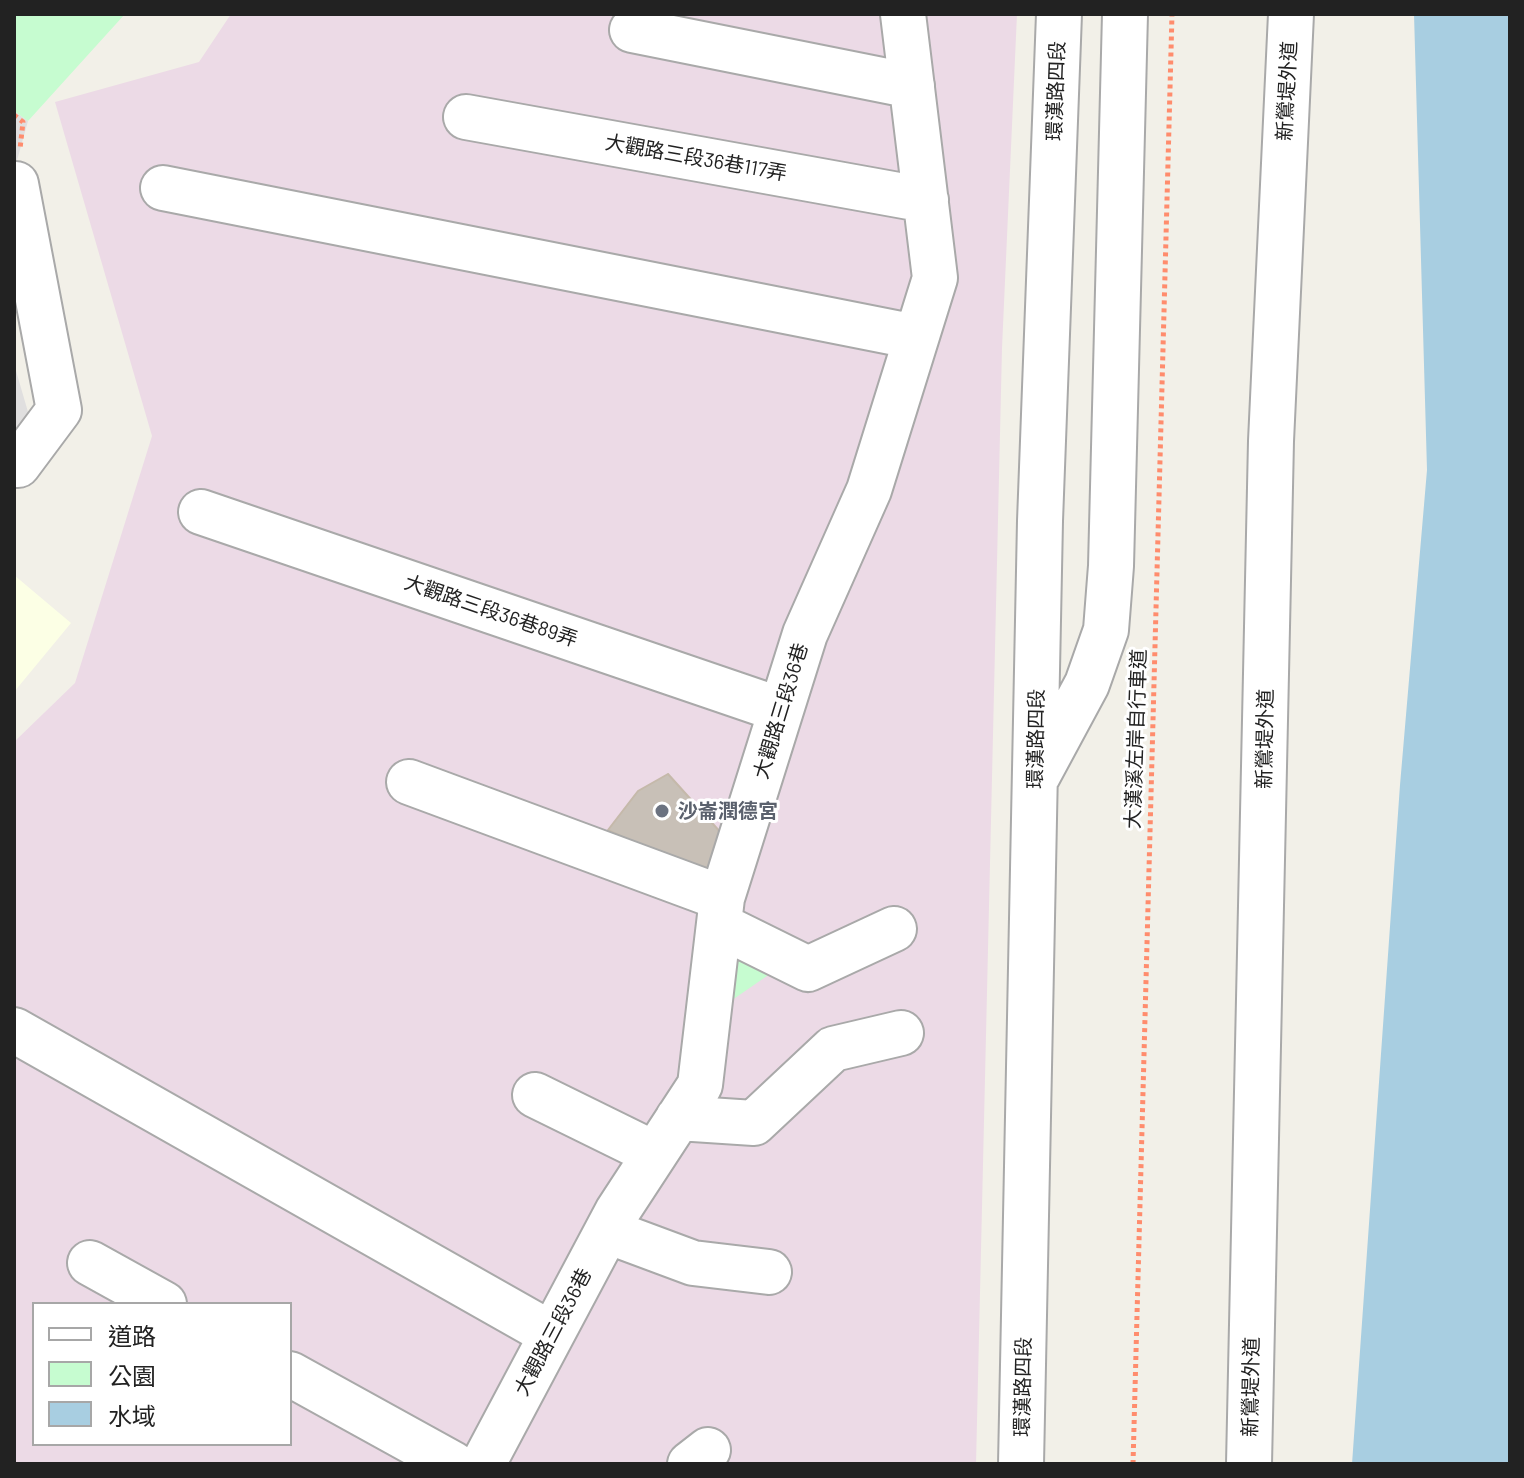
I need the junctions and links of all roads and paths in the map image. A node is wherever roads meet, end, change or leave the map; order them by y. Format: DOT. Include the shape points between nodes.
graph roads {
  1 [pos="903,14"];
  2 [pos="1059,14"];
  3 [pos="1125,14"];
  4 [pos="1172,14"];
  5 [pos="1291,14"];
  6 [pos="632,30"];
  7 [pos="912,86"];
  8 [pos="466,117"];
  9 [pos="16,184"];
  10 [pos="163,188"];
  11 [pos="926,200"];
  12 [pos="916,337"];
  13 [pos="14,465"];
  14 [pos="201,512"];
  15 [pos="781,710"];
  16 [pos="1035,781"];
  17 [pos="409,782"];
  18 [pos="721,912"];
  19 [pos="894,929"];
  20 [pos="14,1030"];
  21 [pos="901,1033"];
  22 [pos="535,1095"];
  23 [pos="678,1118"];
  24 [pos="655,1154"];
  25 [pos="607,1231"];
  26 [pos="90,1263"];
  27 [pos="769,1272"];
  28 [pos="160,1302"];
  29 [pos="551,1334"];
  30 [pos="292,1375"];
  31 [pos="487,1460"];
  32 [pos="1021,1464"];
  33 [pos="1133,1464"];
  34 [pos="1249,1464"];
  1 -- 7 [label="street, 大觀路三段36巷"];
  2 -- 16 [label="street, 環漢路四段"];
  3 -- 16 [label="street" via="1106,630 1087,684"];
  4 -- 33 [label="path, 大漢溪左岸自行車道"];
  5 -- 34 [label="street, 新鶯堤外道" via="1271,441"];
  6 -- 7 [label="street"];
  7 -- 11 [label="street, 大觀路三段36巷"];
  8 -- 11 [label="street, 大觀路三段36巷117弄"];
  9 -- 13 [label="street" via="59,410"];
  10 -- 12 [label="street"];
  11 -- 12 [label="street, 大觀路三段36巷" via="935,278"];
  12 -- 15 [label="street, 大觀路三段36巷" via="869,490 805,634"];
  14 -- 15 [label="street, 大觀路三段36巷89弄"];
  15 -- 18 [label="street, 大觀路三段36巷"];
  16 -- 32 [label="street, 環漢路四段"];
  17 -- 18 [label="street"];
  18 -- 19 [label="street" via="808,969"];
  18 -- 23 [label="street, 大觀路三段36巷" via="700,1085"];
  20 -- 29 [label="street"];
  21 -- 23 [label="street" via="833,1049 754,1123"];
  22 -- 24 [label="street"];
  23 -- 24 [label="street, 大觀路三段36巷"];
  24 -- 25 [label="street, 大觀路三段36巷"];
  25 -- 27 [label="street" via="693,1263"];
  25 -- 29 [label="street, 大觀路三段36巷"];
  26 -- 28 [label="street"];
  29 -- 31 [label="street, 大觀路三段36巷"];
  30 -- 31 [label="street"];
}
